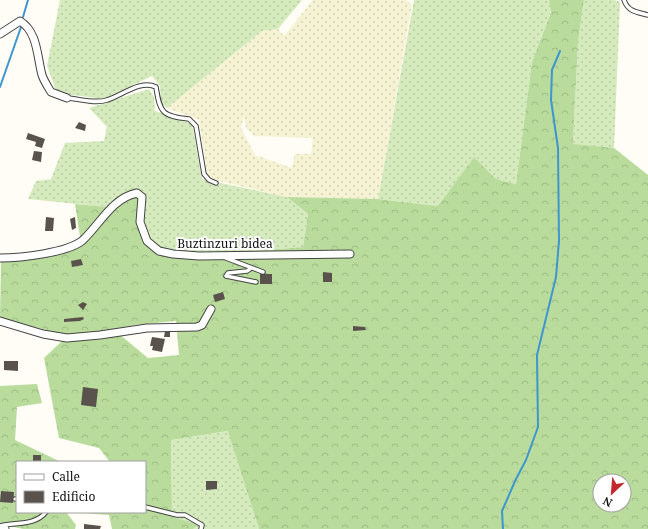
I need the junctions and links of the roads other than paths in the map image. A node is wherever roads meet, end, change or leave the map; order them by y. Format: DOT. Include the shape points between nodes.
graph roads {
  1 [pos="624,0"];
  2 [pos="648,15"];
  3 [pos="0,34"];
  4 [pos="67,98"];
  5 [pos="216,183"];
  6 [pos="350,254"];
  7 [pos="221,256"];
  8 [pos="0,258"];
  9 [pos="250,269"];
  10 [pos="263,272"];
  11 [pos="256,282"];
  12 [pos="211,309"];
  13 [pos="0,321"];
  14 [pos="146,506"];
  15 [pos="45,513"];
  16 [pos="0,527"];
  17 [pos="5,529"];
  18 [pos="201,529"];
  1 -- 2 [label="lane" via="626,7 631,11"];
  3 -- 4 [label="street" via="16,22 24,23 37,46 45,82 51,92"];
  4 -- 5 [label="lane" via="101,102 151,85 156,88 159,107 179,118 189,119 196,126 204,174"];
  6 -- 7 [label="street, Buztinzuri bidea"];
  7 -- 8 [label="street, Buztinzuri bidea" via="159,251 147,241 140,222 142,197 137,193 131,194 103,215 82,241 60,250 34,256"];
  7 -- 9 [label="lane"];
  9 -- 10 [label="lane"];
  9 -- 11 [label="lane" via="228,273 226,276"];
  12 -- 13 [label="street" via="198,327 147,328 67,338 43,334"];
  14 -- 18 [label="lane" via="177,516 185,515 199,521"];
  15 -- 16 [label="lane" via="30,522"];
  16 -- 17 [label="street"];
}
